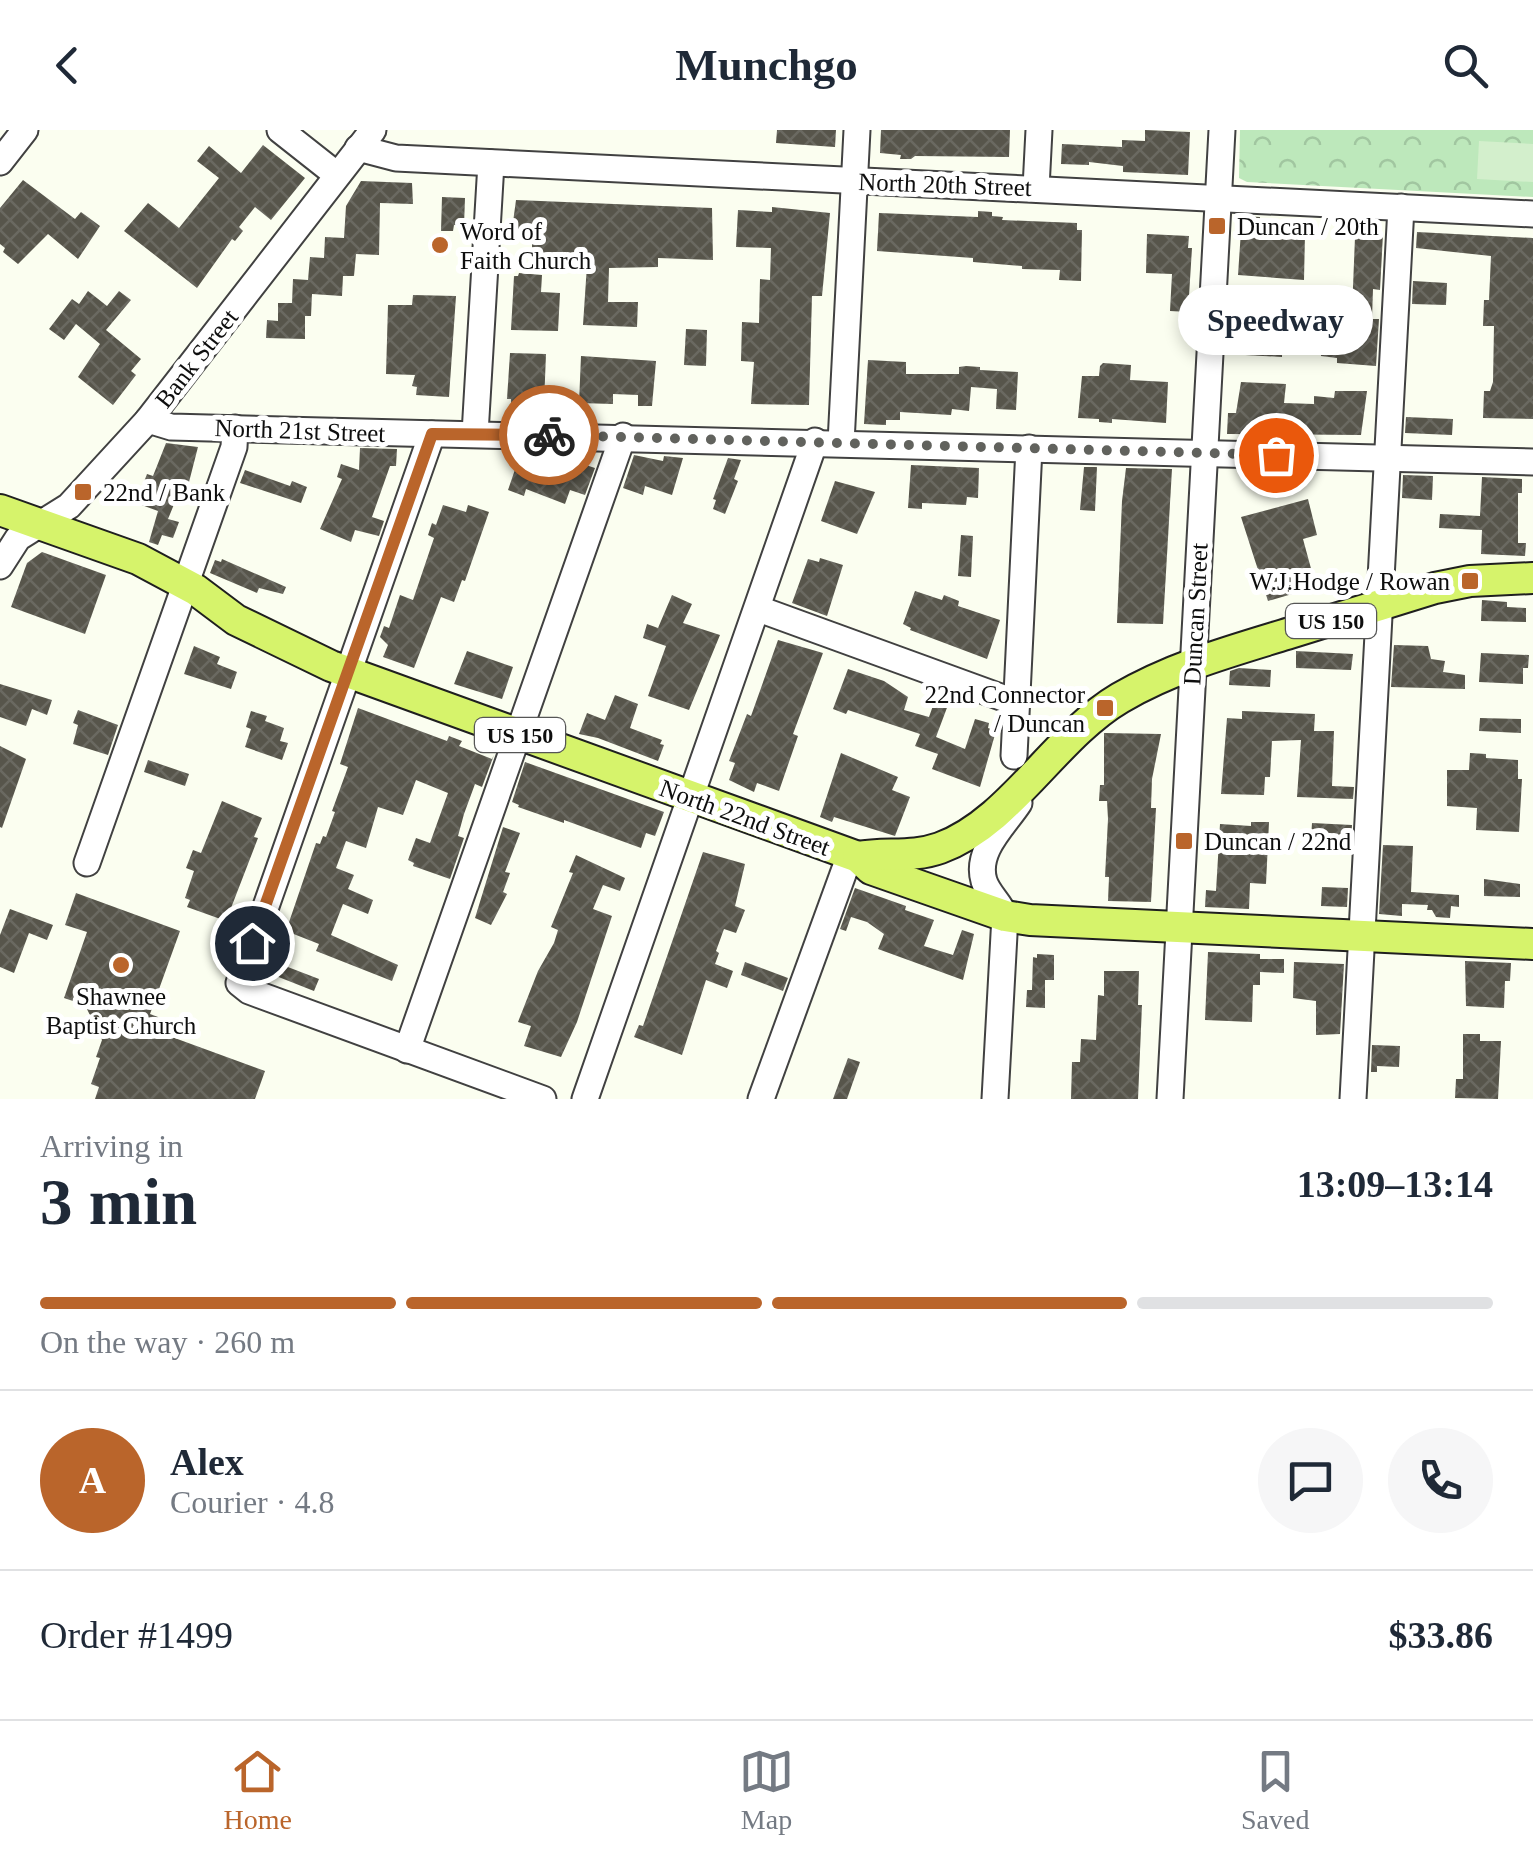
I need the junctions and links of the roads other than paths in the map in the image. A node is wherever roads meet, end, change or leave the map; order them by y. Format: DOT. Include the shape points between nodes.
graph roads {
  1 [pos="25,130"];
  2 [pos="280,130"];
  3 [pos="857,130"];
  4 [pos="1039,130"];
  5 [pos="1222,130"];
  6 [pos="366,139"];
  7 [pos="0,162"];
  8 [pos="491,163"];
  9 [pos="337,175"];
  10 [pos="855,180"];
  11 [pos="1036,188"];
  12 [pos="1218,197"];
  13 [pos="1401,206"];
  14 [pos="1533,214"];
  15 [pos="148,420"];
  16 [pos="235,428"];
  17 [pos="432,434"];
  18 [pos="475,434"];
  19 [pos="623,436"];
  20 [pos="828,442"];
  21 [pos="1030,448"];
  22 [pos="1203,453"];
  23 [pos="1386,457"];
  24 [pos="1533,462"];
  25 [pos="0,510"];
  26 [pos="39,524"];
  27 [pos="0,566"];
  28 [pos="1533,578"];
  29 [pos="185,583"];
  30 [pos="1379,606"];
  31 [pos="759,608"];
  32 [pos="1193,662"];
  33 [pos="349,672"];
  34 [pos="1016,703"];
  35 [pos="519,735"];
  36 [pos="1026,764"];
  37 [pos="690,797"];
  38 [pos="854,856"];
  39 [pos="86,863"];
  40 [pos="1005,916"];
  41 [pos="1179,926"];
  42 [pos="1362,935"];
  43 [pos="1533,944"];
  44 [pos="407,1050"];
  45 [pos="543,1099"];
  46 [pos="585,1099"];
  47 [pos="761,1099"];
  48 [pos="994,1099"];
  49 [pos="1170,1099"];
  50 [pos="1353,1099"];
  1 -- 7 [label="street"];
  2 -- 9 [label="street"];
  3 -- 10 [label="street"];
  4 -- 11 [label="street"];
  5 -- 12 [label="street, Duncan Street"];
  6 -- 8 [label="street, North 20th Street" via="396,158"];
  6 -- 9 [label="street, Bank Street"];
  8 -- 10 [label="street, North 20th Street"];
  8 -- 18 [label="street"];
  9 -- 15 [label="street, Bank Street"];
  10 -- 11 [label="street, North 20th Street"];
  10 -- 20 [label="street"];
  11 -- 12 [label="street, North 20th Street"];
  12 -- 13 [label="street, North 20th Street"];
  12 -- 22 [label="street, Duncan Street"];
  13 -- 14 [label="street, North 20th Street"];
  13 -- 23 [label="street"];
  15 -- 16 [label="street, North 21st Street"];
  15 -- 26 [label="street, Bank Street" via="69,506"];
  16 -- 17 [label="street, North 21st Street"];
  16 -- 29 [label="street"];
  17 -- 18 [label="street, North 21st Street"];
  17 -- 33 [label="street"];
  18 -- 19 [label="street, North 21st Street"];
  19 -- 20 [label="street, North 21st Street"];
  19 -- 35 [label="street"];
  20 -- 21 [label="street, North 21st Street"];
  20 -- 31 [label="street"];
  21 -- 22 [label="street, North 21st Street"];
  21 -- 34 [label="street"];
  22 -- 23 [label="street, North 21st Street"];
  22 -- 32 [label="street, Duncan Street"];
  23 -- 24 [label="street, North 21st Street"];
  23 -- 30 [label="street"];
  25 -- 26 [label="main road, North 22nd Street / US 150"];
  26 -- 27 [label="street, Bank Street" via="18,538"];
  26 -- 29 [label="main road, North 22nd Street / US 150"];
  28 -- 30 [label="main road, US 150" via="1470,581"];
  29 -- 33 [label="main road, North 22nd Street / US 150" via="236,620"];
  29 -- 39 [label="street"];
  30 -- 32 [label="main road, US 150"];
  30 -- 42 [label="street"];
  31 -- 34 [label="street"];
  31 -- 37 [label="street"];
  32 -- 36 [label="main road, US 150" via="1106,708"];
  32 -- 41 [label="street, Duncan Street"];
  33 -- 35 [label="main road, North 22nd Street / US 150"];
  33 -- 44 [label="street" via="239,983"];
  34 -- 36 [label="street"];
  35 -- 37 [label="main road, North 22nd Street / US 150"];
  35 -- 44 [label="street"];
  36 -- 38 [label="main road, US 150" via="980,826 942,847 913,855"];
  36 -- 40 [label="street" via="982,867"];
  37 -- 38 [label="main road, North 22nd Street / US 150"];
  37 -- 46 [label="street"];
  38 -- 40 [label="main road, North 22nd Street / US 150" via="871,869"];
  38 -- 47 [label="street"];
  40 -- 41 [label="main road, North 22nd Street / US 150"];
  40 -- 48 [label="street"];
  41 -- 42 [label="main road, North 22nd Street / US 150"];
  41 -- 49 [label="street, Duncan Street"];
  42 -- 43 [label="main road, North 22nd Street / US 150"];
  42 -- 50 [label="street"];
  44 -- 45 [label="street"];
}
